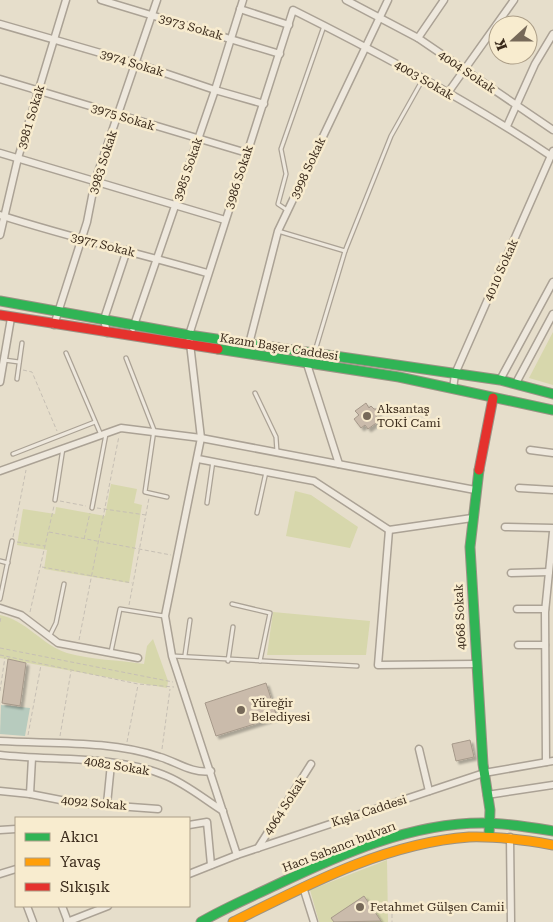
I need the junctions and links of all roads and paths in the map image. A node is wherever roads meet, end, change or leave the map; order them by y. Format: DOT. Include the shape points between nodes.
graph roads {
  1 [pos="66,0"];
  2 [pos="101,0"];
  3 [pos="157,0"];
  4 [pos="243,0"];
  5 [pos="346,0"];
  6 [pos="388,0"];
  7 [pos="444,0"];
  8 [pos="514,0"];
  9 [pos="240,9"];
  10 [pos="293,10"];
  11 [pos="151,15"];
  12 [pos="380,16"];
  13 [pos="0,24"];
  14 [pos="324,25"];
  15 [pos="289,26"];
  16 [pos="553,34"];
  17 [pos="230,38"];
  18 [pos="418,38"];
  19 [pos="54,40"];
  20 [pos="365,46"];
  21 [pos="280,54"];
  22 [pos="135,62"];
  23 [pos="464,71"];
  24 [pos="0,79"];
  25 [pos="423,80"];
  26 [pos="215,90"];
  27 [pos="38,91"];
  28 [pos="448,94"];
  29 [pos="264,104"];
  30 [pos="516,106"];
  31 [pos="119,116"];
  32 [pos="507,126"];
  33 [pos="553,130"];
  34 [pos="198,140"];
  35 [pos="0,153"];
  36 [pos="247,153"];
  37 [pos="552,154"];
  38 [pos="18,158"];
  39 [pos="95,181"];
  40 [pos="175,205"];
  41 [pos="288,210"];
  42 [pos="3,216"];
  43 [pos="225,220"];
  44 [pos="278,231"];
  45 [pos="0,235"];
  46 [pos="81,240"];
  47 [pos="127,250"];
  48 [pos="345,251"];
  49 [pos="157,258"];
  50 [pos="207,273"];
  51 [pos="553,282"];
  52 [pos="0,301"];
  53 [pos="58,312"];
  54 [pos="553,314"];
  55 [pos="0,315"];
  56 [pos="11,318"];
  57 [pos="104,319"];
  58 [pos="54,324"];
  59 [pos="133,325"];
  60 [pos="107,333"];
  61 [pos="188,335"];
  62 [pos="135,337"];
  63 [pos="22,343"];
  64 [pos="248,344"];
  65 [pos="189,346"];
  66 [pos="66,353"];
  67 [pos="314,354"];
  68 [pos="126,358"];
  69 [pos="4,360"];
  70 [pos="20,362"];
  71 [pos="307,364"];
  72 [pos="18,369"];
  73 [pos="455,374"];
  74 [pos="17,380"];
  75 [pos="500,380"];
  76 [pos="0,382"];
  77 [pos="516,383"];
  78 [pos="453,389"];
  79 [pos="255,393"];
  80 [pos="553,394"];
  81 [pos="493,398"];
  82 [pos="553,410"];
  83 [pos="95,422"];
  84 [pos="121,428"];
  85 [pos="154,430"];
  86 [pos="104,434"];
  87 [pos="60,436"];
  88 [pos="201,438"];
  89 [pos="63,447"];
  90 [pos="530,450"];
  91 [pos="277,452"];
  92 [pos="553,453"];
  93 [pos="13,454"];
  94 [pos="198,458"];
  95 [pos="213,461"];
  96 [pos="28,462"];
  97 [pos="339,464"];
  98 [pos="0,471"];
  99 [pos="266,472"];
  100 [pos="519,488"];
  101 [pos="475,490"];
  102 [pos="553,490"];
  103 [pos="149,493"];
  104 [pos="167,497"];
  105 [pos="55,500"];
  106 [pos="207,503"];
  107 [pos="92,508"];
  108 [pos="104,508"];
  109 [pos="257,513"];
  110 [pos="146,515"];
  111 [pos="472,518"];
  112 [pos="505,527"];
  113 [pos="553,528"];
  114 [pos="389,530"];
  115 [pos="48,532"];
  116 [pos="553,532"];
  117 [pos="84,538"];
  118 [pos="97,541"];
  119 [pos="12,542"];
  120 [pos="46,546"];
  121 [pos="140,550"];
  122 [pos="177,556"];
  123 [pos="0,561"];
  124 [pos="8,563"];
  125 [pos="42,567"];
  126 [pos="549,572"];
  127 [pos="511,573"];
  128 [pos="92,577"];
  129 [pos="133,583"];
  130 [pos="64,584"];
  131 [pos="0,599"];
  132 [pos="232,604"];
  133 [pos="0,608"];
  134 [pos="517,609"];
  135 [pos="545,609"];
  136 [pos="128,610"];
  137 [pos="165,616"];
  138 [pos="28,620"];
  139 [pos="190,620"];
  140 [pos="233,627"];
  141 [pos="49,638"];
  142 [pos="518,645"];
  143 [pos="545,645"];
  144 [pos="0,648"];
  145 [pos="78,648"];
  146 [pos="110,653"];
  147 [pos="0,656"];
  148 [pos="5,656"];
  149 [pos="172,656"];
  150 [pos="185,656"];
  151 [pos="138,658"];
  152 [pos="228,660"];
  153 [pos="260,661"];
  154 [pos="41,664"];
  155 [pos="475,664"];
  156 [pos="357,666"];
  157 [pos="72,670"];
  158 [pos="138,684"];
  159 [pos="182,684"];
  160 [pos="170,688"];
  161 [pos="0,690"];
  162 [pos="0,741"];
  163 [pos="26,743"];
  164 [pos="59,744"];
  165 [pos="420,749"];
  166 [pos="127,750"];
  167 [pos="0,755"];
  168 [pos="161,757"];
  169 [pos="32,758"];
  170 [pos="550,762"];
  171 [pos="110,764"];
  172 [pos="311,764"];
  173 [pos="211,770"];
  174 [pos="484,773"];
  175 [pos="553,785"];
  176 [pos="429,791"];
  177 [pos="0,792"];
  178 [pos="30,794"];
  179 [pos="488,795"];
  180 [pos="107,804"];
  181 [pos="158,809"];
  182 [pos="223,811"];
  183 [pos="490,822"];
  184 [pos="190,825"];
  185 [pos="15,829"];
  186 [pos="0,830"];
  187 [pos="553,832"];
  188 [pos="489,836"];
  189 [pos="510,838"];
  190 [pos="553,845"];
  191 [pos="258,848"];
  192 [pos="237,855"];
  193 [pos="211,865"];
  194 [pos="15,871"];
  195 [pos="0,874"];
  196 [pos="190,874"];
  197 [pos="304,887"];
  198 [pos="28,907"];
  199 [pos="62,907"];
  200 [pos="98,908"];
  201 [pos="392,914"];
  202 [pos="33,922"];
  203 [pos="68,922"];
  204 [pos="200,922"];
  205 [pos="233,922"];
  206 [pos="314,922"];
  207 [pos="392,922"];
  208 [pos="511,922"];
  1 -- 19 [label="street, 3981 Sokak"];
  2 -- 11 [label="street, 3973 Sokak"];
  3 -- 11 [label="street, 3983 Sokak"];
  4 -- 9 [label="street, 3985 Sokak"];
  5 -- 12 [label="street, 4004 Sokak"];
  6 -- 12 [label="street, 3998 Sokak"];
  7 -- 18 [label="street"];
  8 -- 23 [label="street"];
  9 -- 15 [label="street"];
  9 -- 17 [label="street, 3985 Sokak"];
  10 -- 14 [label="street, 4003 Sokak"];
  10 -- 15 [label="street, 3986 Sokak"];
  11 -- 17 [label="street, 3973 Sokak"];
  11 -- 22 [label="street, 3983 Sokak"];
  12 -- 18 [label="street, 4004 Sokak"];
  12 -- 20 [label="street, 3998 Sokak"];
  13 -- 19 [label="street, 3974 Sokak"];
  14 -- 20 [label="street, 4003 Sokak"];
  14 -- 41 [label="lane" via="281,149 286,174 278,204"];
  15 -- 21 [label="street, 3986 Sokak"];
  16 -- 30 [label="street"];
  17 -- 21 [label="street, 3973 Sokak"];
  17 -- 26 [label="street, 3985 Sokak"];
  18 -- 23 [label="street, 4004 Sokak"];
  19 -- 22 [label="street, 3974 Sokak"];
  19 -- 27 [label="street, 3981 Sokak"];
  20 -- 25 [label="street, 4003 Sokak"];
  20 -- 41 [label="street, 3998 Sokak"];
  21 -- 29 [label="street, 3986 Sokak"];
  22 -- 26 [label="street, 3974 Sokak"];
  22 -- 31 [label="street, 3983 Sokak"];
  23 -- 28 [label="street"];
  23 -- 30 [label="street, 4004 Sokak"];
  24 -- 27 [label="street, 3975 Sokak"];
  25 -- 28 [label="street, 4003 Sokak"];
  25 -- 48 [label="lane" via="391,136"];
  26 -- 29 [label="street, 3974 Sokak"];
  26 -- 34 [label="street, 3985 Sokak"];
  27 -- 31 [label="street, 3975 Sokak"];
  27 -- 38 [label="street, 3981 Sokak"];
  28 -- 32 [label="street, 4003 Sokak"];
  29 -- 36 [label="street, 3986 Sokak"];
  30 -- 32 [label="street"];
  30 -- 33 [label="street, 4004 Sokak"];
  31 -- 34 [label="street, 3975 Sokak"];
  31 -- 39 [label="street, 3983 Sokak"];
  32 -- 37 [label="street, 4003 Sokak"];
  34 -- 36 [label="street, 3975 Sokak"];
  34 -- 40 [label="street, 3985 Sokak"];
  35 -- 38 [label="street"];
  36 -- 43 [label="street, 3986 Sokak"];
  37 -- 73 [label="street, 4010 Sokak"];
  38 -- 39 [label="street"];
  38 -- 42 [label="street, 3981 Sokak"];
  39 -- 40 [label="street"];
  39 -- 46 [label="street, 3983 Sokak"];
  40 -- 43 [label="street"];
  40 -- 49 [label="street, 3985 Sokak"];
  41 -- 44 [label="street, 3998 Sokak"];
  42 -- 45 [label="street, 3981 Sokak"];
  42 -- 46 [label="street, 3977 Sokak"];
  43 -- 50 [label="street, 3986 Sokak"];
  44 -- 48 [label="lane"];
  44 -- 64 [label="street, 3998 Sokak"];
  46 -- 47 [label="street, 3977 Sokak"];
  46 -- 53 [label="street, 3983 Sokak"];
  47 -- 49 [label="street, 3977 Sokak"];
  47 -- 57 [label="street"];
  48 -- 67 [label="lane"];
  49 -- 50 [label="street, 3977 Sokak"];
  49 -- 59 [label="street, 3985 Sokak"];
  50 -- 61 [label="street, 3986 Sokak"];
  51 -- 75 [label="street"];
  52 -- 53 [label="main road, Kazım Başer Caddesi"];
  53 -- 57 [label="main road, Kazım Başer Caddesi"];
  53 -- 58 [label="street, 3983 Sokak"];
  54 -- 77 [label="street"];
  55 -- 56 [label="main road, Kazım Başer Caddesi"];
  56 -- 58 [label="main road, Kazım Başer Caddesi"];
  56 -- 69 [label="street"];
  57 -- 59 [label="main road, Kazım Başer Caddesi"];
  57 -- 60 [label="street"];
  58 -- 60 [label="main road, Kazım Başer Caddesi"];
  59 -- 61 [label="main road, Kazım Başer Caddesi"];
  59 -- 62 [label="street, 3985 Sokak"];
  60 -- 62 [label="main road, Kazım Başer Caddesi"];
  61 -- 64 [label="main road, Kazım Başer Caddesi"];
  61 -- 65 [label="street, 3986 Sokak"];
  62 -- 65 [label="main road, Kazım Başer Caddesi"];
  63 -- 70 [label="lane"];
  64 -- 67 [label="main road, Kazım Başer Caddesi"];
  65 -- 71 [label="main road, Kazım Başer Caddesi"];
  65 -- 88 [label="street, 3986 Sokak"];
  66 -- 83 [label="lane"];
  67 -- 73 [label="main road, Kazım Başer Caddesi"];
  68 -- 85 [label="lane"];
  69 -- 70 [label="lane"];
  69 -- 76 [label="street"];
  70 -- 72 [label="lane"];
  71 -- 78 [label="main road, Kazım Başer Caddesi"];
  71 -- 97 [label="street"];
  72 -- 74 [label="lane"];
  72 -- 87 [label="path" via="32,372"];
  73 -- 75 [label="main road, Kazım Başer Caddesi"];
  73 -- 78 [label="street, 4010 Sokak"];
  75 -- 77 [label="main road, Kazım Başer Caddesi"];
  77 -- 80 [label="main road, Kazım Başer Caddesi"];
  78 -- 81 [label="main road, Kazım Başer Caddesi"];
  79 -- 91 [label="lane" via="276,438"];
  81 -- 82 [label="main road, Kazım Başer Caddesi"];
  81 -- 101 [label="main road, 4068 Sokak"];
  83 -- 86 [label="lane"];
  83 -- 87 [label="lane"];
  84 -- 85 [label="street"];
  84 -- 86 [label="street"];
  84 -- 108 [label="path"];
  85 -- 88 [label="street"];
  85 -- 103 [label="lane" via="145,492"];
  86 -- 89 [label="street"];
  86 -- 107 [label="lane"];
  87 -- 93 [label="lane"];
  88 -- 91 [label="street"];
  88 -- 94 [label="street, 3986 Sokak"];
  89 -- 96 [label="street"];
  89 -- 105 [label="lane"];
  90 -- 92 [label="street"];
  91 -- 97 [label="street"];
  94 -- 95 [label="street"];
  94 -- 122 [label="street, 3986 Sokak"];
  95 -- 99 [label="street"];
  95 -- 106 [label="lane"];
  96 -- 98 [label="street"];
  96 -- 119 [label="path"];
  97 -- 101 [label="street"];
  99 -- 109 [label="lane"];
  99 -- 114 [label="street" via="314,482"];
  100 -- 102 [label="street"];
  101 -- 111 [label="main road, 4068 Sokak"];
  103 -- 104 [label="lane"];
  103 -- 110 [label="path"];
  105 -- 107 [label="path"];
  105 -- 115 [label="path"];
  107 -- 108 [label="path"];
  107 -- 117 [label="path"];
  108 -- 110 [label="path"];
  108 -- 118 [label="path"];
  110 -- 121 [label="path"];
  111 -- 114 [label="street"];
  111 -- 155 [label="main road, 4068 Sokak" via="470,547"];
  112 -- 113 [label="street"];
  114 -- 155 [label="street" via="378,665"];
  115 -- 117 [label="path"];
  115 -- 120 [label="path"];
  116 -- 126 [label="street"];
  117 -- 118 [label="path"];
  118 -- 121 [label="path"];
  118 -- 128 [label="path"];
  119 -- 120 [label="path"];
  119 -- 124 [label="lane"];
  120 -- 125 [label="path"];
  121 -- 122 [label="path"];
  121 -- 129 [label="path"];
  122 -- 137 [label="street, 3986 Sokak"];
  123 -- 124 [label="lane"];
  124 -- 131 [label="lane"];
  125 -- 128 [label="path"];
  125 -- 138 [label="path"];
  126 -- 127 [label="street"];
  126 -- 135 [label="street"];
  128 -- 129 [label="path"];
  128 -- 145 [label="path"];
  129 -- 136 [label="path"];
  130 -- 141 [label="lane" via="56,623"];
  132 -- 153 [label="lane" via="270,613"];
  133 -- 138 [label="street"];
  134 -- 135 [label="street"];
  135 -- 143 [label="street"];
  136 -- 137 [label="lane"];
  136 -- 146 [label="lane" via="120,609"];
  137 -- 149 [label="street"];
  138 -- 141 [label="street"];
  139 -- 150 [label="lane"];
  140 -- 152 [label="lane"];
  141 -- 145 [label="street"];
  142 -- 143 [label="street"];
  143 -- 170 [label="street"];
  144 -- 159 [label="path"];
  145 -- 146 [label="street"];
  146 -- 151 [label="street"];
  147 -- 148 [label="path"];
  148 -- 154 [label="path"];
  148 -- 161 [label="path"];
  149 -- 150 [label="lane"];
  149 -- 159 [label="street"];
  150 -- 152 [label="lane"];
  152 -- 153 [label="lane"];
  153 -- 156 [label="lane"];
  154 -- 157 [label="path"];
  154 -- 163 [label="path"];
  155 -- 174 [label="main road, 4068 Sokak"];
  157 -- 158 [label="path"];
  157 -- 164 [label="path"];
  158 -- 160 [label="path"];
  158 -- 166 [label="path"];
  159 -- 160 [label="path"];
  159 -- 173 [label="street"];
  160 -- 168 [label="path"];
  162 -- 163 [label="street"];
  163 -- 164 [label="street"];
  164 -- 166 [label="street"];
  165 -- 176 [label="street"];
  166 -- 168 [label="street"];
  167 -- 169 [label="street, 4082 Sokak"];
  168 -- 173 [label="street" via="196,771"];
  169 -- 171 [label="street, 4082 Sokak"];
  169 -- 178 [label="street"];
  170 -- 174 [label="street, Kışla Caddesi"];
  171 -- 180 [label="street"];
  171 -- 182 [label="street, 4082 Sokak" via="135,766 164,775"];
  172 -- 191 [label="street, 4064 Sokak"];
  173 -- 182 [label="street"];
  174 -- 176 [label="street, Kışla Caddesi"];
  174 -- 179 [label="main road, 4068 Sokak"];
  175 -- 179 [label="street"];
  176 -- 191 [label="street, Kışla Caddesi"];
  177 -- 178 [label="street, 4092 Sokak"];
  178 -- 180 [label="street, 4092 Sokak" via="76,803"];
  179 -- 183 [label="main road, 4068 Sokak"];
  180 -- 181 [label="street, 4092 Sokak"];
  182 -- 192 [label="street"];
  183 -- 187 [label="main road, Hacı Sabancı bulvarı"];
  183 -- 188 [label="main road, 4068 Sokak"];
  183 -- 204 [label="main road, Hacı Sabancı bulvarı" via="434,828 385,841 298,874"];
  184 -- 193 [label="street" via="207,822"];
  185 -- 186 [label="street"];
  188 -- 189 [label="main road, Hacı Sabancı bulvarı"];
  188 -- 197 [label="main road, Hacı Sabancı bulvarı" via="436,841 398,851"];
  189 -- 190 [label="main road, Hacı Sabancı bulvarı"];
  189 -- 208 [label="street"];
  191 -- 192 [label="street, Kışla Caddesi"];
  192 -- 193 [label="street, Kışla Caddesi"];
  193 -- 196 [label="street, Kışla Caddesi"];
  194 -- 195 [label="street"];
  197 -- 205 [label="main road, Hacı Sabancı bulvarı"];
  197 -- 206 [label="street"];
  198 -- 202 [label="street"];
  199 -- 203 [label="street"];
  200 -- 203 [label="street"];
  201 -- 207 [label="path"];
}
